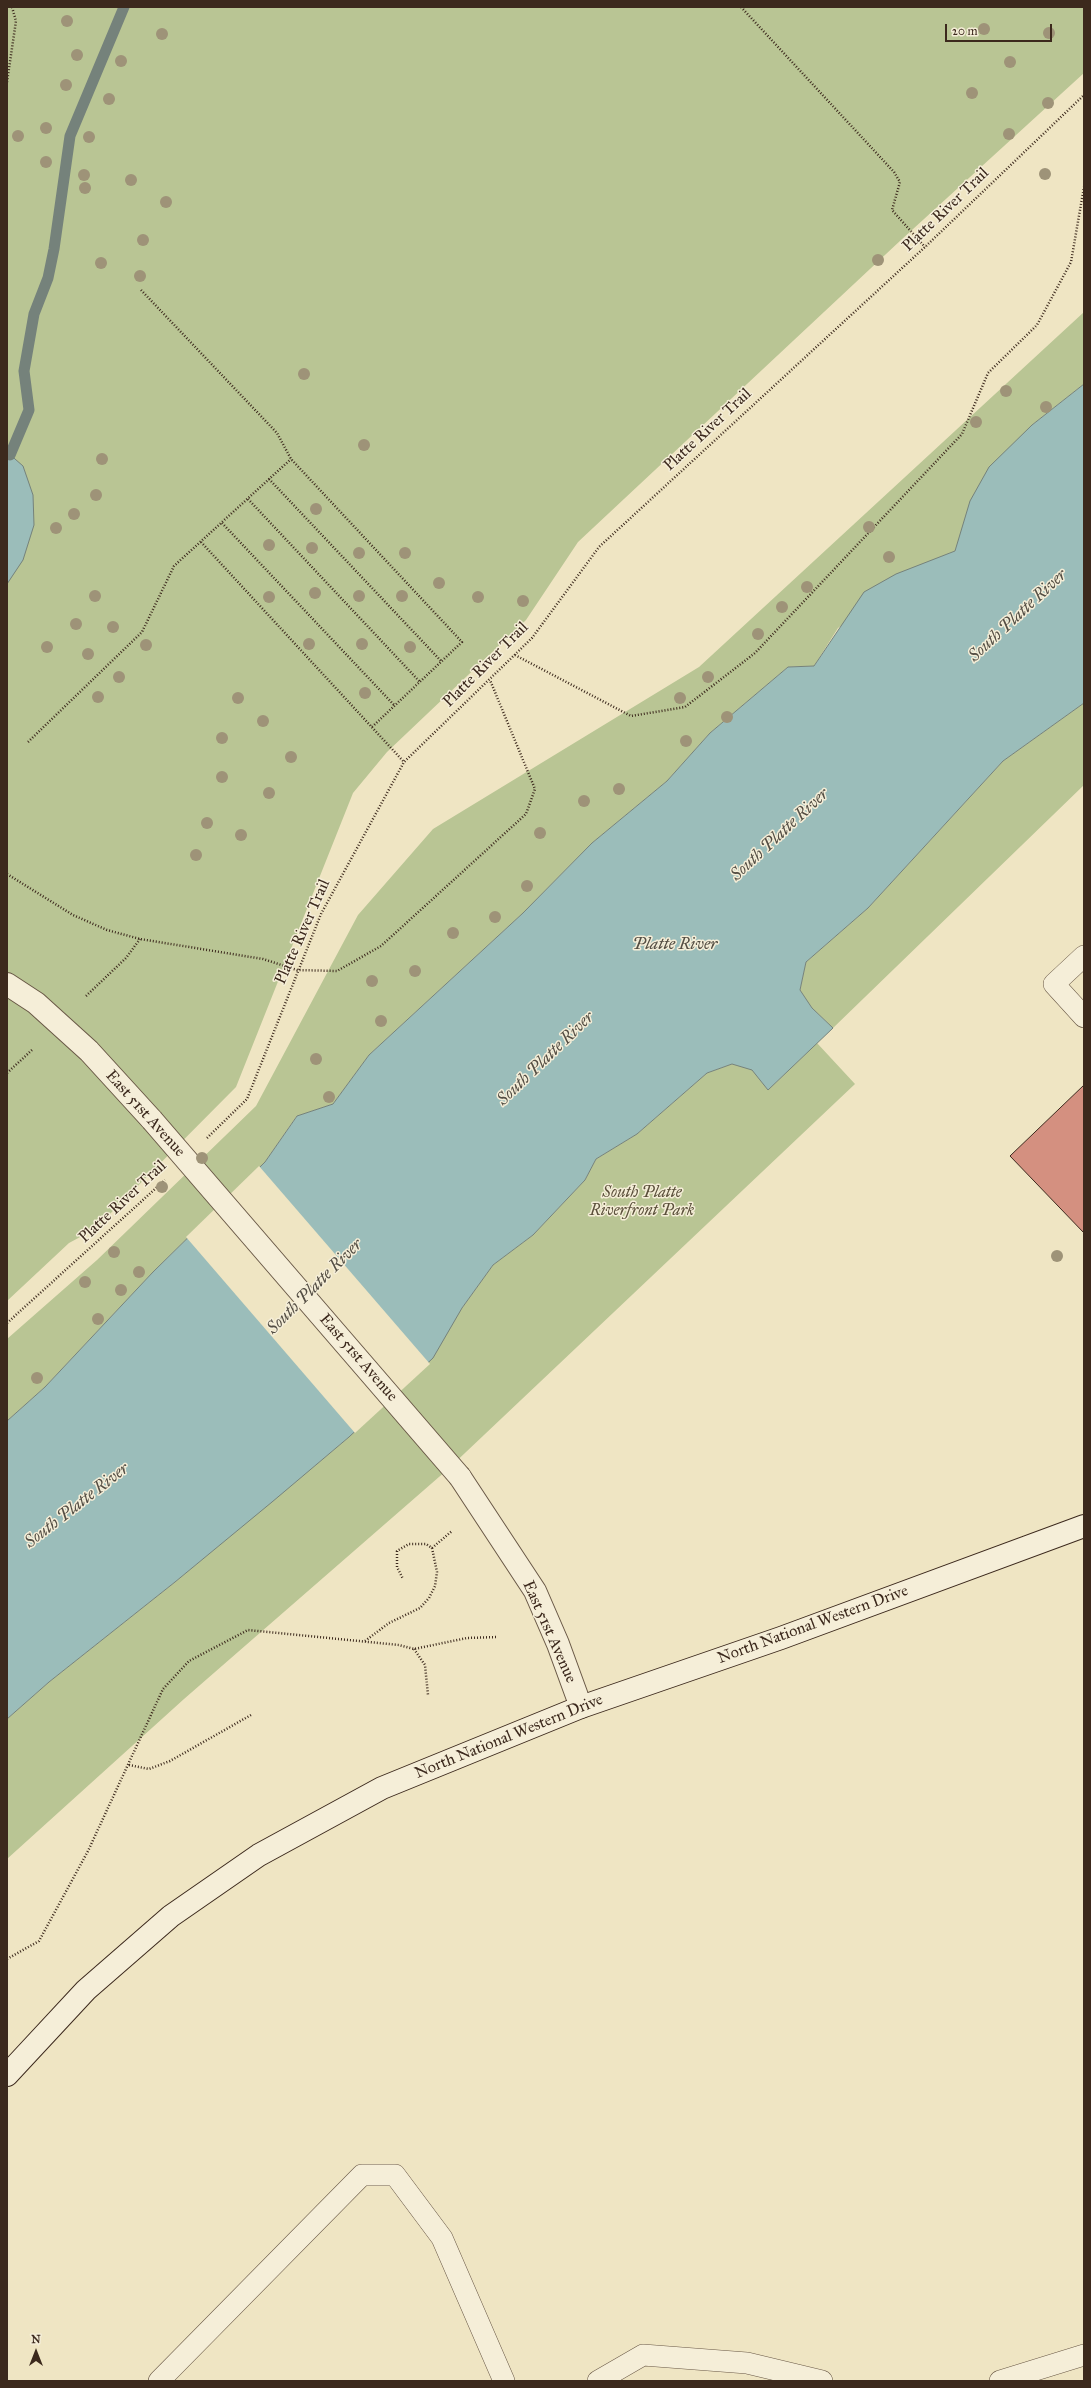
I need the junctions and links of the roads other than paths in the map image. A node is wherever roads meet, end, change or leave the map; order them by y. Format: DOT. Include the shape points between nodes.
graph roads {
  1 [pos="1084,956"];
  2 [pos="7,984"];
  3 [pos="1084,1017"];
  4 [pos="1084,1526"];
  5 [pos="581,1707"];
  6 [pos="7,2075"];
  7 [pos="1084,2355"];
  8 [pos="158,2381"];
  9 [pos="504,2381"];
  10 [pos="598,2381"];
  11 [pos="822,2381"];
  12 [pos="1000,2381"];
  1 -- 3 [label="lane" via="1054,984"];
  2 -- 5 [label="street, East 51st Avenue, bridge" via="36,1004 89,1051 152,1120 460,1477 535,1591"];
  4 -- 5 [label="street, North National Western Drive" via="781,1638"];
  5 -- 6 [label="street, North National Western Drive" via="382,1788 259,1855 171,1916 92,1985"];
  7 -- 12 [label="lane"];
  8 -- 9 [label="lane" via="362,2175 395,2175 442,2238"];
  10 -- 11 [label="lane" via="643,2355 747,2363"];
}
